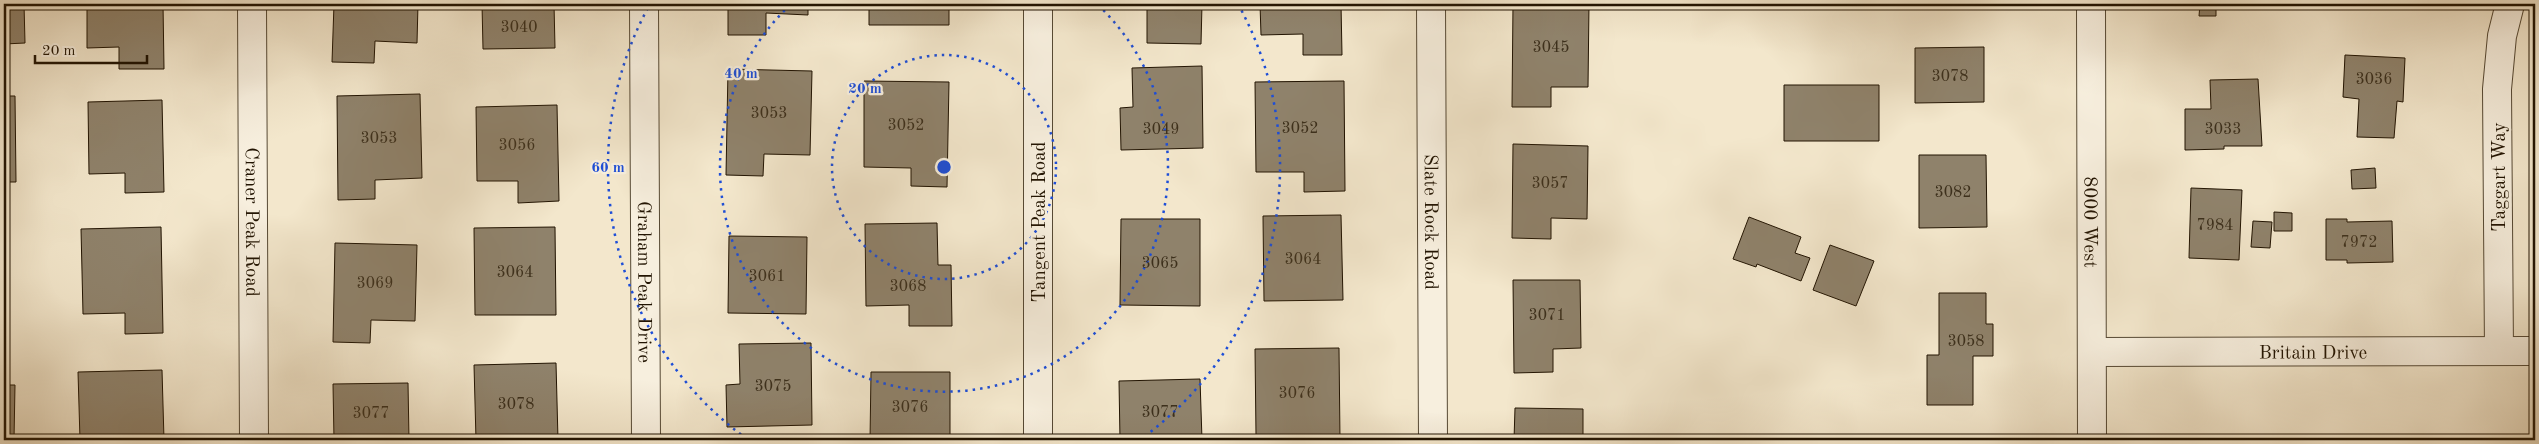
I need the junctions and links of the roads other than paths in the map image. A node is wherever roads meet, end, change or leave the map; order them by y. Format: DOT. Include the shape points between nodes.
graph roads {
  1 [pos="252,4"];
  2 [pos="644,4"];
  3 [pos="1038,4"];
  4 [pos="1431,4"];
  5 [pos="2091,4"];
  6 [pos="2510,4"];
  7 [pos="2499,351"];
  8 [pos="2535,351"];
  9 [pos="2092,352"];
  10 [pos="254,440"];
  11 [pos="646,440"];
  12 [pos="1038,440"];
  13 [pos="1433,440"];
  14 [pos="2092,440"];
  1 -- 10 [label="street, Craner Peak Road"];
  2 -- 11 [label="street, Graham Peak Drive"];
  3 -- 12 [label="street, Tangent Peak Road"];
  4 -- 13 [label="street, Slate Rock Road"];
  5 -- 9 [label="street, 8000 West"];
  6 -- 7 [label="street, Taggart Way" via="2502,36 2497,89"];
  7 -- 8 [label="street, Britain Drive"];
  7 -- 9 [label="street, Britain Drive"];
  9 -- 14 [label="street, 8000 West"];
}
